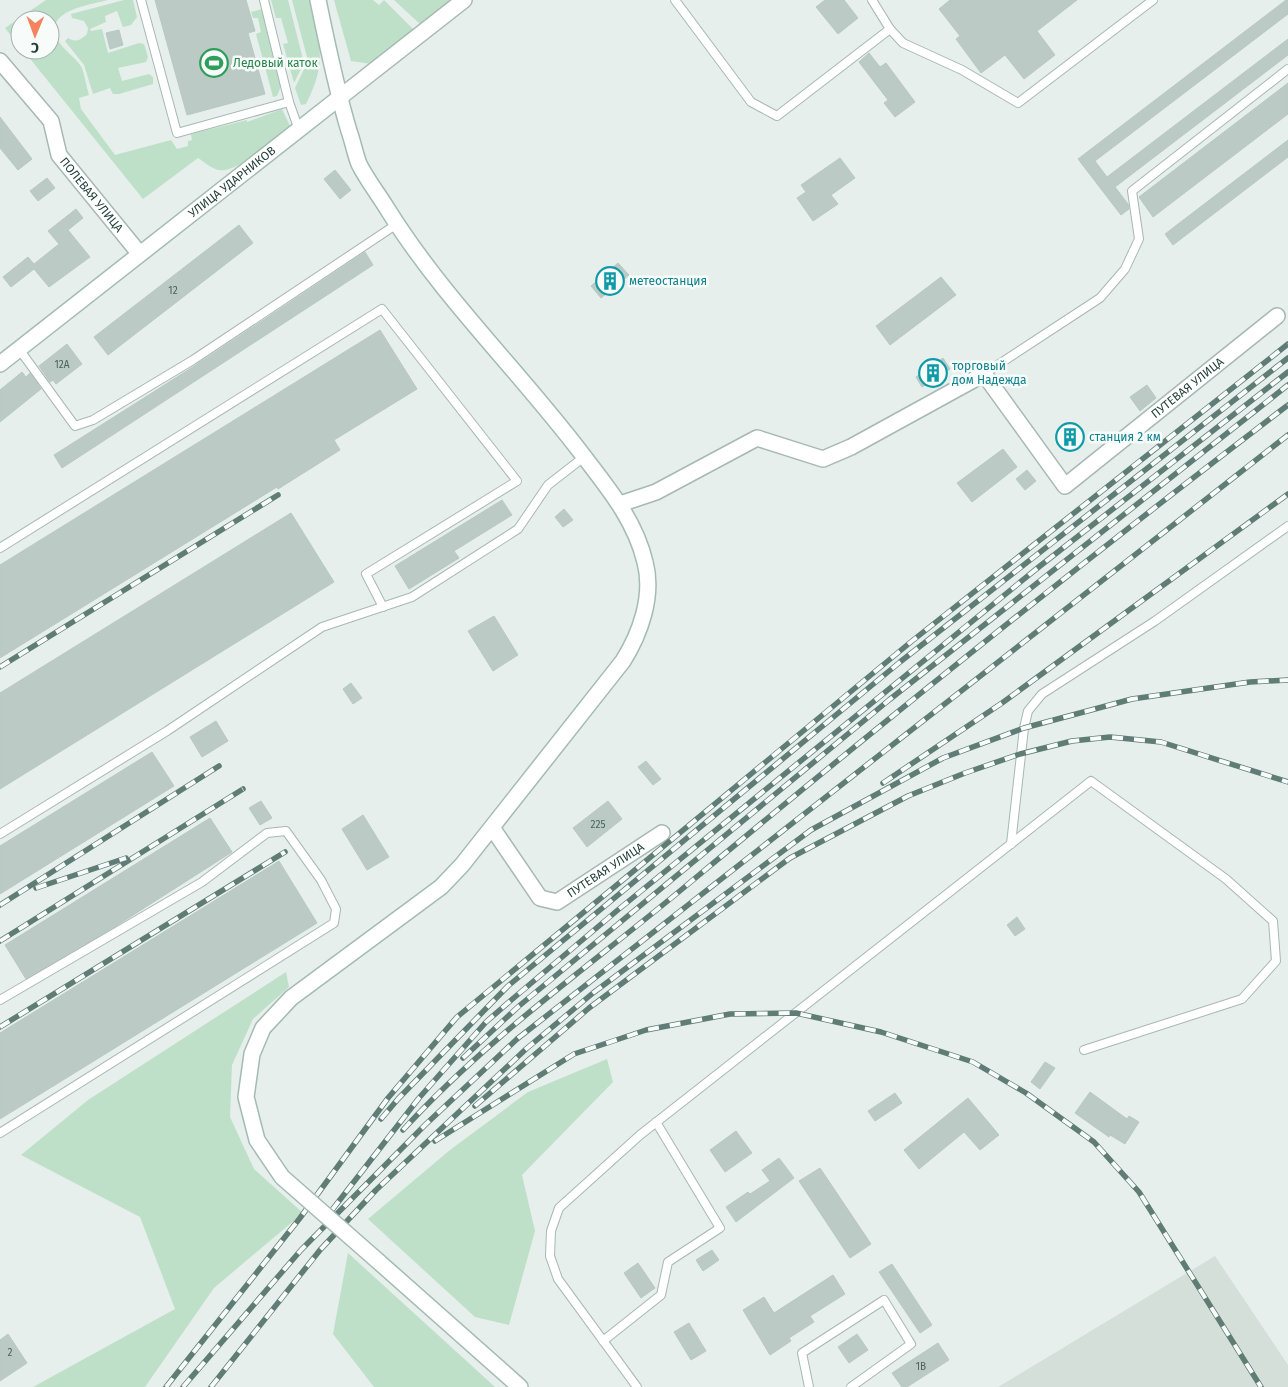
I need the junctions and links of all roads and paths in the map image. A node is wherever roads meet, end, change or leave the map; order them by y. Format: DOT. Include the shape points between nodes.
graph roads {
  1 [pos="141,0"];
  2 [pos="264,0"];
  3 [pos="318,0"];
  4 [pos="464,0"];
  5 [pos="675,0"];
  6 [pos="872,0"];
  7 [pos="1152,0"];
  8 [pos="890,28"];
  9 [pos="0,61"];
  10 [pos="1288,69"];
  11 [pos="339,98"];
  12 [pos="289,102"];
  13 [pos="299,130"];
  14 [pos="397,224"];
  15 [pos="139,254"];
  16 [pos="1277,316"];
  17 [pos="19,349"];
  18 [pos="0,364"];
  19 [pos="984,374"];
  20 [pos="584,457"];
  21 [pos="620,504"];
  22 [pos="1288,526"];
  23 [pos="0,548"];
  24 [pos="383,607"];
  25 [pos="493,828"];
  26 [pos="662,833"];
  27 [pos="0,834"];
  28 [pos="1011,844"];
  29 [pos="1,998"];
  30 [pos="1084,1050"];
  31 [pos="656,1122"];
  32 [pos="0,1133"];
  33 [pos="603,1341"];
  34 [pos="520,1387"];
  35 [pos="637,1387"];
  36 [pos="810,1387"];
  37 [pos="851,1387"];
  1 -- 12 [label="lane" via="177,133"];
  2 -- 12 [label="lane"];
  3 -- 11 [label="main road"];
  4 -- 11 [label="main road, УЛИЦА УДАРНИКОВ"];
  5 -- 8 [label="lane" via="751,102 777,116"];
  6 -- 8 [label="lane"];
  7 -- 8 [label="lane" via="1018,103 962,70 904,43"];
  9 -- 15 [label="main road, ПОЛЕВАЯ УЛИЦА" via="51,121 59,155"];
  10 -- 19 [label="lane" via="1132,191 1139,239 1125,269 1100,298"];
  11 -- 13 [label="main road, УЛИЦА УДАРНИКОВ"];
  11 -- 14 [label="main road" via="360,164"];
  12 -- 13 [label="lane"];
  13 -- 15 [label="main road, УЛИЦА УДАРНИКОВ"];
  14 -- 17 [label="lane" via="193,360 93,420 75,426"];
  14 -- 20 [label="main road" via="433,274"];
  15 -- 17 [label="main road, УЛИЦА УДАРНИКОВ"];
  16 -- 19 [label="main road, ПУТЕВАЯ УЛИЦА" via="1065,486"];
  17 -- 18 [label="main road, УЛИЦА УДАРНИКОВ"];
  19 -- 21 [label="main road" via="823,459 757,438 656,492"];
  20 -- 21 [label="main road"];
  20 -- 24 [label="lane" via="548,485 518,529 412,597"];
  21 -- 25 [label="main road" via="636,533 646,564 646,606 639,630 623,661"];
  22 -- 28 [label="lane" via="1155,621 1042,694 1028,711 1024,728"];
  23 -- 24 [label="lane" via="382,309 517,481 366,574"];
  24 -- 27 [label="lane" via="322,627 167,731"];
  25 -- 26 [label="main road, ПУТЕВАЯ УЛИЦА" via="540,898 557,902"];
  25 -- 34 [label="main road, bridge" via="441,887 291,998 263,1028 252,1054 246,1097 257,1140 282,1177"];
  28 -- 30 [label="lane" via="1091,781 1226,879 1273,921 1276,961 1242,999"];
  28 -- 31 [label="lane"];
  29 -- 32 [label="lane" via="202,882 267,833 286,831 321,880 336,909 334,924"];
  31 -- 33 [label="lane" via="559,1208 551,1231 550,1256 558,1279"];
  31 -- 33 [label="lane" via="720,1228 668,1262 661,1295"];
  33 -- 35 [label="lane"];
  36 -- 37 [label="lane" via="802,1353 884,1300 911,1344"];
}
